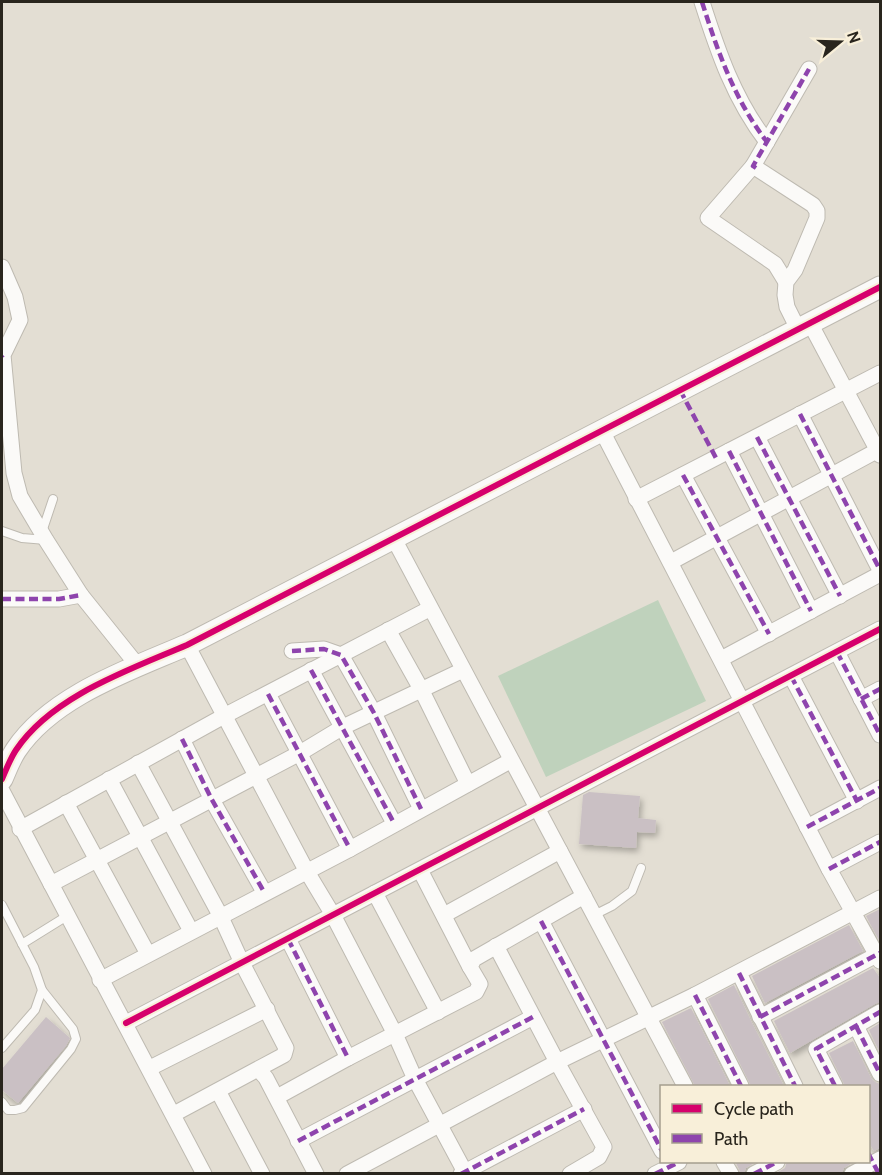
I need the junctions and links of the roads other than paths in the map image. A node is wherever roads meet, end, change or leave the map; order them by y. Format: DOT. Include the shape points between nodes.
graph roads {
  1 [pos="702,2"];
  2 [pos="809,69"];
  3 [pos="767,142"];
  4 [pos="753,166"];
  5 [pos="2,267"];
  6 [pos="786,282"];
  7 [pos="880,287"];
  8 [pos="804,326"];
  9 [pos="2,356"];
  10 [pos="880,373"];
  11 [pos="845,391"];
  12 [pos="800,414"];
  13 [pos="602,431"];
  14 [pos="757,437"];
  15 [pos="729,451"];
  16 [pos="880,452"];
  17 [pos="683,475"];
  18 [pos="832,475"];
  19 [pos="790,498"];
  20 [pos="53,499"];
  21 [pos="636,499"];
  22 [pos="762,513"];
  23 [pos="2,531"];
  24 [pos="44,537"];
  25 [pos="718,537"];
  26 [pos="394,539"];
  27 [pos="671,562"];
  28 [pos="880,572"];
  29 [pos="81,595"];
  30 [pos="840,596"];
  31 [pos="2,599"];
  32 [pos="429,609"];
  33 [pos="811,611"];
  34 [pos="880,629"];
  35 [pos="388,630"];
  36 [pos="769,634"];
  37 [pos="187,645"];
  38 [pos="292,651"];
  39 [pos="837,652"];
  40 [pos="341,655"];
  41 [pos="721,659"];
  42 [pos="138,666"];
  43 [pos="311,670"];
  44 [pos="463,670"];
  45 [pos="791,676"];
  46 [pos="421,689"];
  47 [pos="880,689"];
  48 [pos="268,694"];
  49 [pos="861,699"];
  50 [pos="743,701"];
  51 [pos="374,713"];
  52 [pos="224,716"];
  53 [pos="343,727"];
  54 [pos="880,735"];
  55 [pos="182,739"];
  56 [pos="300,753"];
  57 [pos="510,761"];
  58 [pos="138,763"];
  59 [pos="256,776"];
  60 [pos="2,779"];
  61 [pos="109,779"];
  62 [pos="468,784"];
  63 [pos="880,788"];
  64 [pos="2,791"];
  65 [pos="212,798"];
  66 [pos="857,801"];
  67 [pos="66,803"];
  68 [pos="538,808"];
  69 [pos="421,809"];
  70 [pos="168,822"];
  71 [pos="394,823"];
  72 [pos="807,827"];
  73 [pos="20,828"];
  74 [pos="140,836"];
  75 [pos="880,843"];
  76 [pos="350,849"];
  77 [pos="560,851"];
  78 [pos="95,860"];
  79 [pos="641,868"];
  80 [pos="829,869"];
  81 [pos="306,870"];
  82 [pos="420,870"];
  83 [pos="51,884"];
  84 [pos="264,892"];
  85 [pos="375,893"];
  86 [pos="584,896"];
  87 [pos="880,898"];
  88 [pos="2,905"];
  89 [pos="853,914"];
  90 [pos="220,915"];
  91 [pos="333,915"];
  92 [pos="444,915"];
  93 [pos="594,915"];
  94 [pos="68,916"];
  95 [pos="541,921"];
  96 [pos="191,931"];
  97 [pos="288,939"];
  98 [pos="22,944"];
  99 [pos="496,946"];
  100 [pos="148,954"];
  101 [pos="879,957"];
  102 [pos="242,963"];
  103 [pos="470,967"];
  104 [pos="739,973"];
  105 [pos="100,980"];
  106 [pos="42,990"];
  107 [pos="696,995"];
  108 [pos="267,1009"];
  109 [pos="438,1012"];
  110 [pos="880,1012"];
  111 [pos="533,1017"];
  112 [pos="760,1017"];
  113 [pos="648,1018"];
  114 [pos="126,1023"];
  115 [pos="856,1026"];
  116 [pos="395,1034"];
  117 [pos="603,1040"];
  118 [pos="2,1048"];
  119 [pos="348,1058"];
  120 [pos="556,1062"];
  121 [pos="150,1068"];
  122 [pos="259,1070"];
  123 [pos="880,1074"];
  124 [pos="415,1079"];
  125 [pos="684,1085"];
  126 [pos="741,1085"];
  127 [pos="794,1085"];
  128 [pos="831,1085"];
  129 [pos="218,1091"];
  130 [pos="277,1097"];
  131 [pos="2,1102"];
  132 [pos="584,1109"];
  133 [pos="174,1114"];
  134 [pos="439,1124"];
  135 [pos="298,1141"];
  136 [pos="660,1147"];
  137 [pos="875,1162"];
  138 [pos="672,1163"];
  139 [pos="773,1163"];
  140 [pos="575,1172"];
  141 [pos="204,1173"];
  142 [pos="262,1173"];
  143 [pos="316,1173"];
  144 [pos="347,1173"];
  145 [pos="464,1173"];
  146 [pos="655,1173"];
  147 [pos="754,1173"];
  148 [pos="852,1173"];
  1 -- 3 [label="street" via="731,85"];
  2 -- 3 [label="street"];
  3 -- 4 [label="street"];
  4 -- 6 [label="street" via="817,211 795,270"];
  4 -- 6 [label="street" via="708,218 775,264"];
  5 -- 9 [label="street" via="20,320"];
  6 -- 8 [label="street" via="788,307"];
  7 -- 8 [label="street"];
  8 -- 11 [label="street"];
  8 -- 13 [label="street"];
  9 -- 24 [label="street" via="14,473 20,496"];
  10 -- 11 [label="street"];
  11 -- 12 [label="street"];
  11 -- 16 [label="street"];
  12 -- 14 [label="street"];
  12 -- 18 [label="street"];
  13 -- 21 [label="street"];
  13 -- 26 [label="street"];
  14 -- 15 [label="street"];
  14 -- 19 [label="street"];
  15 -- 17 [label="street"];
  15 -- 22 [label="street"];
  16 -- 18 [label="street"];
  17 -- 21 [label="street"];
  17 -- 25 [label="street"];
  18 -- 19 [label="street"];
  18 -- 28 [label="street"];
  19 -- 22 [label="street"];
  19 -- 30 [label="street"];
  20 -- 24 [label="lane"];
  21 -- 27 [label="street"];
  22 -- 25 [label="street"];
  22 -- 33 [label="street"];
  23 -- 24 [label="lane" via="22,538"];
  24 -- 29 [label="street"];
  25 -- 27 [label="street"];
  25 -- 36 [label="street"];
  26 -- 32 [label="street"];
  26 -- 37 [label="street"];
  27 -- 41 [label="street"];
  28 -- 30 [label="street"];
  29 -- 31 [label="street"];
  29 -- 42 [label="street"];
  30 -- 33 [label="street"];
  32 -- 35 [label="street"];
  32 -- 44 [label="street"];
  33 -- 36 [label="street"];
  34 -- 39 [label="street"];
  35 -- 40 [label="street"];
  35 -- 46 [label="street"];
  36 -- 41 [label="street"];
  37 -- 42 [label="street"];
  37 -- 52 [label="street"];
  38 -- 40 [label="street" via="324,649"];
  39 -- 45 [label="street"];
  39 -- 49 [label="street"];
  40 -- 43 [label="street"];
  40 -- 51 [label="street"];
  41 -- 50 [label="street"];
  42 -- 60 [label="street" via="49,714 16,750"];
  43 -- 48 [label="street"];
  43 -- 53 [label="street"];
  44 -- 46 [label="street"];
  44 -- 57 [label="street"];
  45 -- 50 [label="street"];
  45 -- 66 [label="street"];
  46 -- 51 [label="street"];
  46 -- 62 [label="street"];
  47 -- 49 [label="street"];
  48 -- 52 [label="street"];
  48 -- 56 [label="street"];
  49 -- 54 [label="street"];
  50 -- 68 [label="street"];
  50 -- 72 [label="street"];
  51 -- 53 [label="street"];
  51 -- 69 [label="street"];
  52 -- 55 [label="street"];
  52 -- 59 [label="street"];
  53 -- 56 [label="street"];
  53 -- 71 [label="street"];
  55 -- 58 [label="street"];
  55 -- 65 [label="street"];
  56 -- 59 [label="street"];
  56 -- 76 [label="street"];
  57 -- 62 [label="street"];
  57 -- 68 [label="street"];
  58 -- 61 [label="street"];
  58 -- 70 [label="street"];
  59 -- 65 [label="street"];
  59 -- 81 [label="street"];
  61 -- 67 [label="street"];
  61 -- 74 [label="street"];
  62 -- 69 [label="street"];
  63 -- 66 [label="street"];
  64 -- 73 [label="street"];
  65 -- 70 [label="street"];
  65 -- 84 [label="street"];
  66 -- 72 [label="street"];
  67 -- 73 [label="street"];
  67 -- 78 [label="street"];
  68 -- 77 [label="street"];
  68 -- 82 [label="street"];
  69 -- 71 [label="street"];
  70 -- 74 [label="street"];
  70 -- 90 [label="street"];
  71 -- 76 [label="street"];
  72 -- 80 [label="street"];
  73 -- 83 [label="street"];
  74 -- 78 [label="street"];
  74 -- 96 [label="street"];
  75 -- 80 [label="street"];
  76 -- 81 [label="street"];
  77 -- 86 [label="street"];
  77 -- 92 [label="street"];
  78 -- 83 [label="street"];
  78 -- 100 [label="street"];
  79 -- 93 [label="lane" via="632,891"];
  80 -- 89 [label="street"];
  81 -- 84 [label="street"];
  81 -- 91 [label="street"];
  82 -- 85 [label="street"];
  82 -- 92 [label="street"];
  83 -- 94 [label="street"];
  84 -- 90 [label="street"];
  85 -- 91 [label="street"];
  85 -- 109 [label="street"];
  86 -- 93 [label="street"];
  86 -- 95 [label="street"];
  87 -- 89 [label="street"];
  88 -- 98 [label="lane"];
  89 -- 101 [label="street"];
  89 -- 104 [label="street"];
  90 -- 96 [label="street"];
  90 -- 102 [label="street"];
  91 -- 97 [label="street"];
  91 -- 116 [label="street"];
  92 -- 103 [label="street"];
  93 -- 113 [label="street"];
  94 -- 98 [label="lane"];
  94 -- 105 [label="street"];
  95 -- 99 [label="street"];
  95 -- 117 [label="street"];
  96 -- 100 [label="street"];
  97 -- 102 [label="street"];
  97 -- 119 [label="street"];
  98 -- 106 [label="lane"];
  99 -- 103 [label="street" via="474,959"];
  99 -- 111 [label="street"];
  100 -- 105 [label="street"];
  101 -- 112 [label="street"];
  102 -- 108 [label="street"];
  102 -- 114 [label="street"];
  103 -- 109 [label="street" via="480,984 476,992"];
  104 -- 107 [label="street"];
  104 -- 112 [label="street"];
  105 -- 114 [label="street"];
  106 -- 118 [label="lane" via="35,1010"];
  106 -- 131 [label="lane" via="73,1029 76,1039 23,1108 8,1110"];
  107 -- 113 [label="street"];
  107 -- 126 [label="street"];
  108 -- 121 [label="street"];
  108 -- 122 [label="street" via="286,1048 284,1055"];
  109 -- 116 [label="street"];
  110 -- 115 [label="street"];
  111 -- 120 [label="street"];
  111 -- 124 [label="street"];
  112 -- 127 [label="street"];
  113 -- 117 [label="street"];
  113 -- 125 [label="street"];
  114 -- 121 [label="street"];
  115 -- 123 [label="street"];
  115 -- 128 [label="street" via="816,1049"];
  116 -- 119 [label="street"];
  116 -- 124 [label="street"];
  117 -- 120 [label="street"];
  117 -- 136 [label="street"];
  119 -- 130 [label="street"];
  120 -- 132 [label="street"];
  120 -- 134 [label="street"];
  121 -- 133 [label="street"];
  122 -- 129 [label="street"];
  122 -- 130 [label="street"];
  124 -- 134 [label="street"];
  124 -- 135 [label="street"];
  129 -- 133 [label="street"];
  129 -- 142 [label="street"];
  130 -- 135 [label="street"];
  132 -- 140 [label="street" via="604,1147 599,1157"];
  132 -- 145 [label="street"];
  133 -- 141 [label="street"];
  134 -- 144 [label="street"];
  134 -- 145 [label="street"];
  135 -- 143 [label="street"];
  137 -- 148 [label="street"];
  138 -- 146 [label="street"];
  139 -- 147 [label="street"];
}
